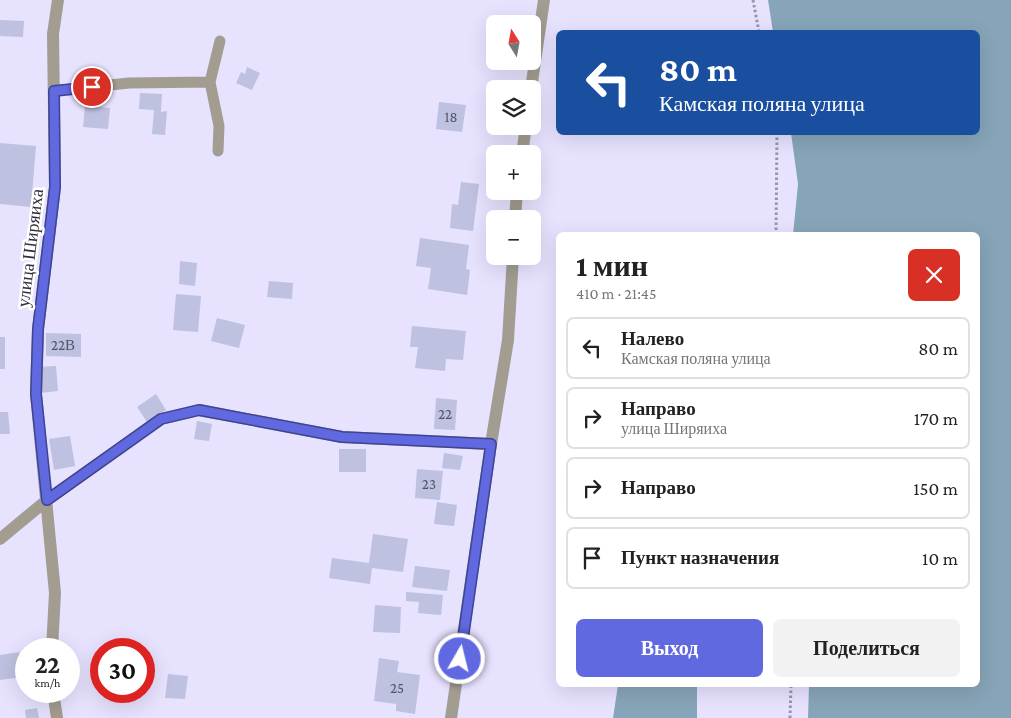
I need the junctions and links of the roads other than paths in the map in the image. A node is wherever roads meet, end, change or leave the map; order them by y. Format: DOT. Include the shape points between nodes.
graph roads {
  1 [pos="58,0"];
  2 [pos="544,0"];
  3 [pos="220,41"];
  4 [pos="532,80"];
  5 [pos="210,82"];
  6 [pos="54,91"];
  7 [pos="218,151"];
  8 [pos="512,265"];
  9 [pos="491,444"];
  10 [pos="47,500"];
  11 [pos="0,539"];
  12 [pos="52,638"];
  13 [pos="55,703"];
  14 [pos="58,718"];
  15 [pos="451,718"];
  1 -- 6 [label="street, улица Ширяиха" via="54,34"];
  2 -- 4 [label="street"];
  3 -- 5 [label="lane"];
  5 -- 6 [label="lane" via="129,83"];
  5 -- 7 [label="lane" via="219,126"];
  6 -- 10 [label="street, улица Ширяиха" via="55,187 38,329 36,394"];
  8 -- 9 [label="street" via="508,340"];
  9 -- 10 [label="street" via="342,437 199,410 161,419"];
  9 -- 15 [label="street"];
  10 -- 11 [label="street"];
  10 -- 12 [label="street, улица Ширяиха" via="54,593"];
  13 -- 14 [label="street"];
}
